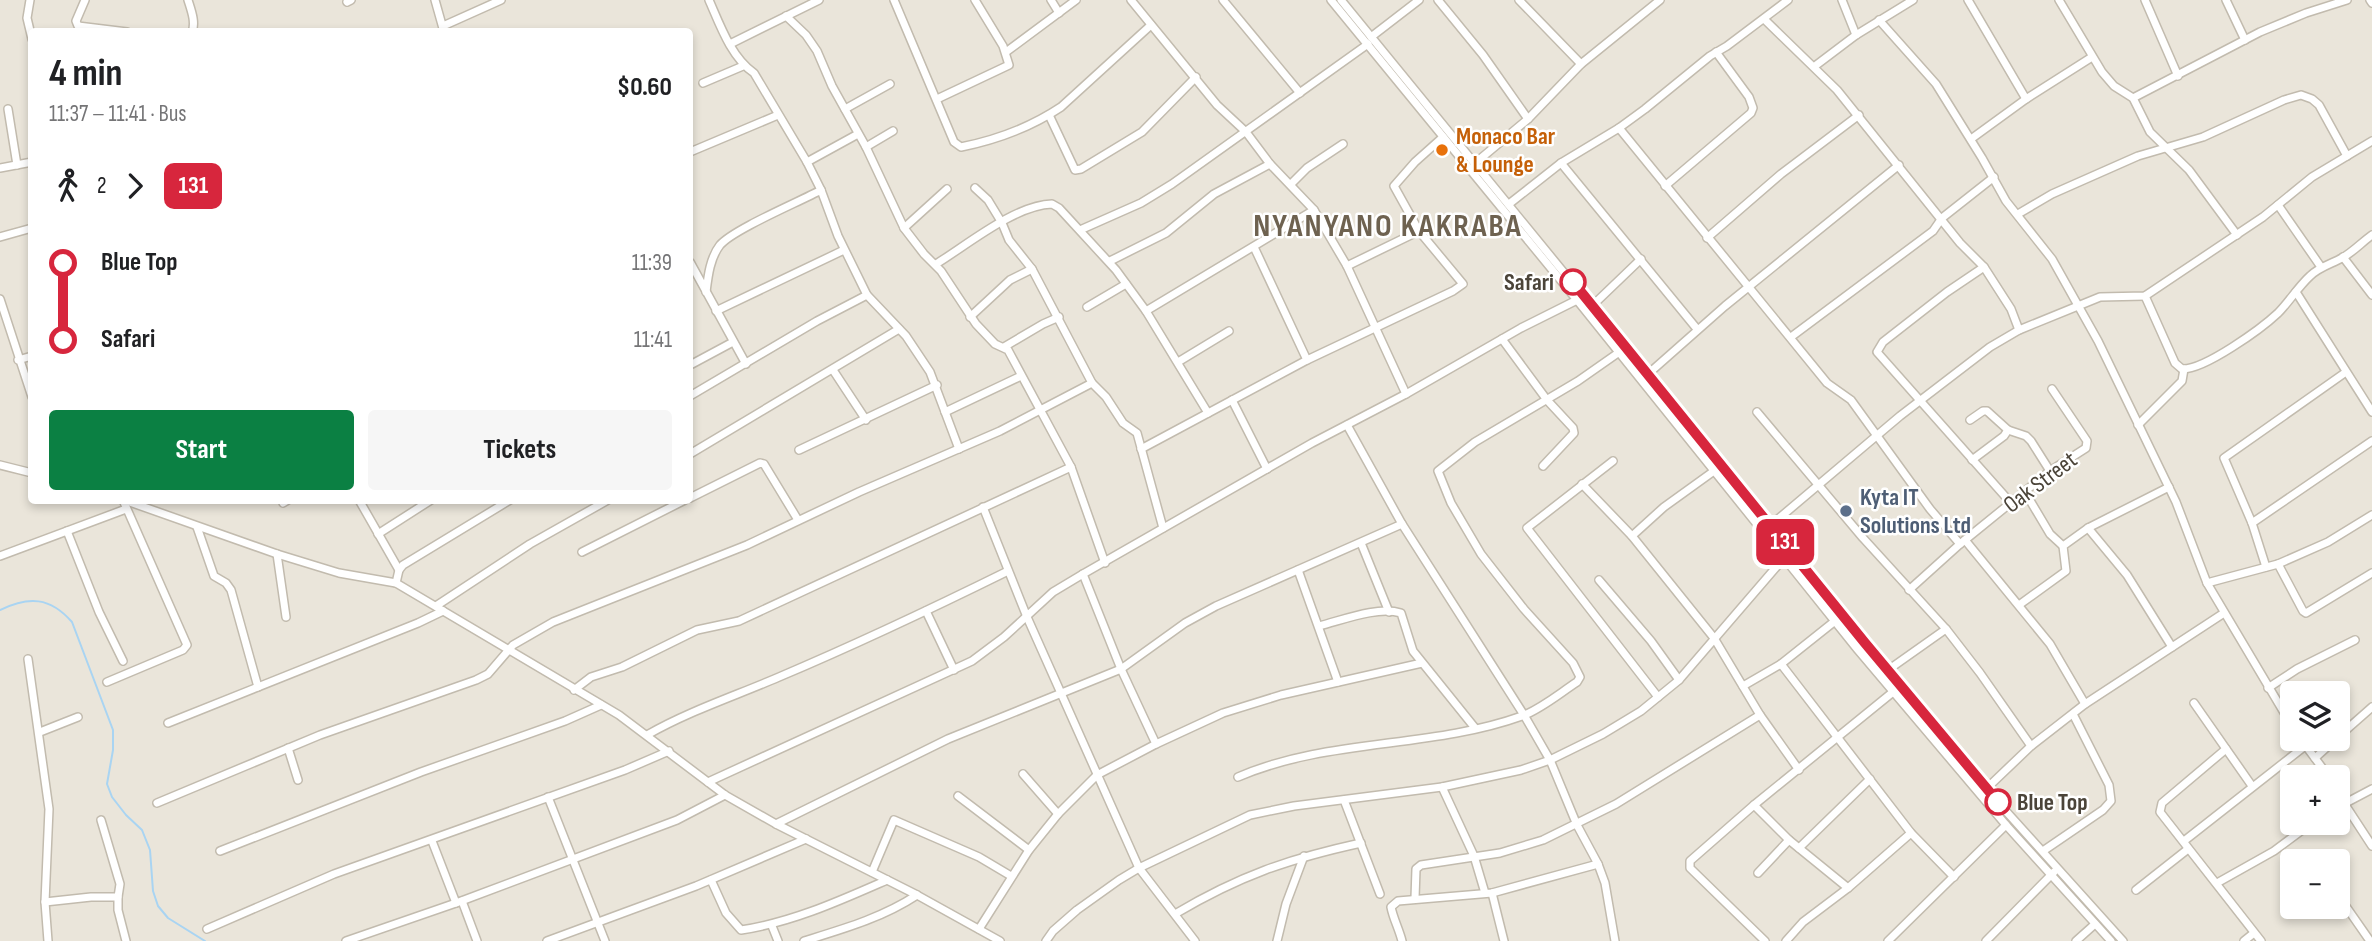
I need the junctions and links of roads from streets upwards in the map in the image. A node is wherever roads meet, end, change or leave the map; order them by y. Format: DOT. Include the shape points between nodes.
graph roads {
  1 [pos="30,0"];
  2 [pos="85,0"];
  3 [pos="188,0"];
  4 [pos="435,0"];
  5 [pos="501,0"];
  6 [pos="709,0"];
  7 [pos="819,0"];
  8 [pos="894,0"];
  9 [pos="975,0"];
  10 [pos="1051,0"];
  11 [pos="1076,0"];
  12 [pos="1131,0"];
  13 [pos="1223,0"];
  14 [pos="1331,0"];
  15 [pos="1341,0"];
  16 [pos="1419,0"];
  17 [pos="1438,0"];
  18 [pos="1519,0"];
  19 [pos="1660,0"];
  20 [pos="1788,0"];
  21 [pos="1842,0"];
  22 [pos="1913,0"];
  23 [pos="1968,0"];
  24 [pos="2059,0"];
  25 [pos="2145,0"];
  26 [pos="2226,0"];
  27 [pos="2347,0"];
  28 [pos="1059,13"];
  29 [pos="786,16"];
  30 [pos="1764,19"];
  31 [pos="1879,20"];
  32 [pos="1151,25"];
  33 [pos="29,28"];
  34 [pos="94,28"];
  35 [pos="192,28"];
  36 [pos="444,28"];
  37 [pos="446,28"];
  38 [pos="1856,35"];
  39 [pos="2245,40"];
  40 [pos="1369,41"];
  41 [pos="730,44"];
  42 [pos="1006,51"];
  43 [pos="1716,52"];
  44 [pos="2092,57"];
  45 [pos="1581,64"];
  46 [pos="743,66"];
  47 [pos="1815,66"];
  48 [pos="2178,76"];
  49 [pos="1196,77"];
  50 [pos="703,83"];
  51 [pos="890,84"];
  52 [pos="1300,93"];
  53 [pos="2133,98"];
  54 [pos="937,99"];
  55 [pos="2026,99"];
  56 [pos="8,109"];
  57 [pos="845,109"];
  58 [pos="778,115"];
  59 [pos="1049,116"];
  60 [pos="1859,116"];
  61 [pos="1528,119"];
  62 [pos="1619,128"];
  63 [pos="893,131"];
  64 [pos="1246,132"];
  65 [pos="858,134"];
  66 [pos="1443,137"];
  67 [pos="1970,139"];
  68 [pos="2372,141"];
  69 [pos="1343,144"];
  70 [pos="866,147"];
  71 [pos="2168,149"];
  72 [pos="693,151"];
  73 [pos="2347,156"];
  74 [pos="807,162"];
  75 [pos="28,163"];
  76 [pos="1561,163"];
  77 [pos="1270,164"];
  78 [pos="1474,164"];
  79 [pos="17,165"];
  80 [pos="1899,165"];
  81 [pos="0,168"];
  82 [pos="1994,177"];
  83 [pos="1291,184"];
  84 [pos="1665,186"];
  85 [pos="975,188"];
  86 [pos="947,189"];
  87 [pos="821,190"];
  88 [pos="1509,204"];
  89 [pos="2278,205"];
  90 [pos="1314,210"];
  91 [pos="2018,214"];
  92 [pos="1942,218"];
  93 [pos="1002,223"];
  94 [pos="904,228"];
  95 [pos="28,229"];
  96 [pos="1080,230"];
  97 [pos="1419,230"];
  98 [pos="2237,235"];
  99 [pos="2372,235"];
  100 [pos="0,237"];
  101 [pos="1707,238"];
  102 [pos="1254,247"];
  103 [pos="845,250"];
  104 [pos="2343,257"];
  105 [pos="1641,259"];
  106 [pos="1110,261"];
  107 [pos="936,264"];
  108 [pos="1347,266"];
  109 [pos="1984,267"];
  110 [pos="2321,267"];
  111 [pos="693,268"];
  112 [pos="1032,269"];
  113 [pos="1126,284"];
  114 [pos="1748,288"];
  115 [pos="706,292"];
  116 [pos="2296,292"];
  117 [pos="867,295"];
  118 [pos="2372,295"];
  119 [pos="1584,296"];
  120 [pos="2145,296"];
  121 [pos="0,299"];
  122 [pos="1577,300"];
  123 [pos="1087,306"];
  124 [pos="1592,306"];
  125 [pos="2080,307"];
  126 [pos="716,311"];
  127 [pos="1146,311"];
  128 [pos="970,317"];
  129 [pos="1059,317"];
  130 [pos="1376,327"];
  131 [pos="899,329"];
  132 [pos="1697,329"];
  133 [pos="2019,330"];
  134 [pos="1229,331"];
  135 [pos="1791,337"];
  136 [pos="1502,339"];
  137 [pos="733,342"];
  138 [pos="1004,347"];
  139 [pos="1618,353"];
  140 [pos="28,357"];
  141 [pos="18,360"];
  142 [pos="1307,360"];
  143 [pos="1178,362"];
  144 [pos="693,363"];
  145 [pos="746,364"];
  146 [pos="2184,369"];
  147 [pos="833,370"];
  148 [pos="2346,372"];
  149 [pos="1648,374"];
  150 [pos="1021,376"];
  151 [pos="1091,383"];
  152 [pos="937,385"];
  153 [pos="28,386"];
  154 [pos="2052,389"];
  155 [pos="693,394"];
  156 [pos="1406,394"];
  157 [pos="1232,400"];
  158 [pos="1547,400"];
  159 [pos="1920,400"];
  160 [pos="1041,410"];
  161 [pos="945,412"];
  162 [pos="1757,412"];
  163 [pos="2372,412"];
  164 [pos="1208,413"];
  165 [pos="866,420"];
  166 [pos="1970,420"];
  167 [pos="1347,425"];
  168 [pos="2138,425"];
  169 [pos="2008,430"];
  170 [pos="1878,435"];
  171 [pos="2372,441"];
  172 [pos="959,449"];
  173 [pos="1141,449"];
  174 [pos="799,450"];
  175 [pos="693,452"];
  176 [pos="1972,460"];
  177 [pos="1613,461"];
  178 [pos="0,465"];
  179 [pos="1543,466"];
  180 [pos="1071,467"];
  181 [pos="1267,469"];
  182 [pos="1714,471"];
  183 [pos="2050,471"];
  184 [pos="28,472"];
  185 [pos="1582,484"];
  186 [pos="1819,486"];
  187 [pos="2169,487"];
  188 [pos="2025,492"];
  189 [pos="693,496"];
  190 [pos="2011,503"];
  191 [pos="122,504"];
  192 [pos="124,504"];
  193 [pos="127,504"];
  194 [pos="361,504"];
  195 [pos="425,504"];
  196 [pos="504,504"];
  197 [pos="601,504"];
  198 [pos="677,504"];
  199 [pos="983,508"];
  200 [pos="2372,515"];
  201 [pos="799,520"];
  202 [pos="2252,523"];
  203 [pos="1402,524"];
  204 [pos="1771,525"];
  205 [pos="197,527"];
  206 [pos="1163,528"];
  207 [pos="2088,528"];
  208 [pos="67,531"];
  209 [pos="378,534"];
  210 [pos="1632,537"];
  211 [pos="1962,542"];
  212 [pos="1360,543"];
  213 [pos="2063,546"];
  214 [pos="582,552"];
  215 [pos="277,554"];
  216 [pos="0,556"];
  217 [pos="1784,558"];
  218 [pos="1105,563"];
  219 [pos="2278,564"];
  220 [pos="2266,566"];
  221 [pos="398,570"];
  222 [pos="1298,570"];
  223 [pos="1008,571"];
  224 [pos="2372,573"];
  225 [pos="1083,574"];
  226 [pos="1599,579"];
  227 [pos="396,583"];
  228 [pos="2207,583"];
  229 [pos="1909,590"];
  230 [pos="2019,605"];
  231 [pos="439,608"];
  232 [pos="926,611"];
  233 [pos="1389,612"];
  234 [pos="2224,613"];
  235 [pos="286,617"];
  236 [pos="1027,617"];
  237 [pos="1835,621"];
  238 [pos="1319,626"];
  239 [pos="1946,629"];
  240 [pos="1714,638"];
  241 [pos="2354,640"];
  242 [pos="1865,643"];
  243 [pos="2172,648"];
  244 [pos="1858,650"];
  245 [pos="509,651"];
  246 [pos="28,659"];
  247 [pos="123,661"];
  248 [pos="1422,663"];
  249 [pos="1781,664"];
  250 [pos="1121,669"];
  251 [pos="954,670"];
  252 [pos="1888,670"];
  253 [pos="1679,680"];
  254 [pos="107,682"];
  255 [pos="1338,682"];
  256 [pos="1743,686"];
  257 [pos="258,687"];
  258 [pos="2268,688"];
  259 [pos="574,690"];
  260 [pos="1893,692"];
  261 [pos="1061,694"];
  262 [pos="1658,697"];
  263 [pos="2194,703"];
  264 [pos="2085,704"];
  265 [pos="601,705"];
  266 [pos="2280,707"];
  267 [pos="2372,707"];
  268 [pos="2073,714"];
  269 [pos="1524,715"];
  270 [pos="1760,715"];
  271 [pos="78,717"];
  272 [pos="168,723"];
  273 [pos="2350,726"];
  274 [pos="1475,728"];
  275 [pos="40,732"];
  276 [pos="647,735"];
  277 [pos="1838,737"];
  278 [pos="1156,744"];
  279 [pos="2031,746"];
  280 [pos="288,748"];
  281 [pos="2226,749"];
  282 [pos="668,751"];
  283 [pos="2293,751"];
  284 [pos="2310,751"];
  285 [pos="2323,751"];
  286 [pos="2315,758"];
  287 [pos="1550,760"];
  288 [pos="2320,765"];
  289 [pos="1799,770"];
  290 [pos="1023,774"];
  291 [pos="1097,775"];
  292 [pos="1238,777"];
  293 [pos="1870,779"];
  294 [pos="298,780"];
  295 [pos="708,782"];
  296 [pos="2252,786"];
  297 [pos="1442,787"];
  298 [pos="1986,789"];
  299 [pos="2372,789"];
  300 [pos="725,795"];
  301 [pos="958,796"];
  302 [pos="548,797"];
  303 [pos="1344,800"];
  304 [pos="2350,800"];
  305 [pos="157,803"];
  306 [pos="1754,804"];
  307 [pos="1058,814"];
  308 [pos="2350,817"];
  309 [pos="102,820"];
  310 [pos="776,824"];
  311 [pos="1577,825"];
  312 [pos="2006,825"];
  313 [pos="1911,833"];
  314 [pos="2296,835"];
  315 [pos="806,839"];
  316 [pos="1789,840"];
  317 [pos="432,841"];
  318 [pos="1361,843"];
  319 [pos="2186,845"];
  320 [pos="2372,846"];
  321 [pos="1799,848"];
  322 [pos="1029,850"];
  323 [pos="220,851"];
  324 [pos="2043,851"];
  325 [pos="1304,856"];
  326 [pos="1474,856"];
  327 [pos="573,859"];
  328 [pos="1598,864"];
  329 [pos="1139,868"];
  330 [pos="2058,868"];
  331 [pos="872,873"];
  332 [pos="1758,873"];
  333 [pos="2050,875"];
  334 [pos="1011,876"];
  335 [pos="1954,877"];
  336 [pos="711,880"];
  337 [pos="887,880"];
  338 [pos="2217,883"];
  339 [pos="1848,888"];
  340 [pos="2136,890"];
  341 [pos="1488,893"];
  342 [pos="1380,894"];
  343 [pos="917,895"];
  344 [pos="118,897"];
  345 [pos="1415,898"];
  346 [pos="45,902"];
  347 [pos="459,902"];
  348 [pos="2350,912"];
  349 [pos="1175,914"];
  350 [pos="597,922"];
  351 [pos="2095,924"];
  352 [pos="772,926"];
  353 [pos="206,929"];
  354 [pos="979,929"];
  355 [pos="741,930"];
  356 [pos="2254,933"];
  357 [pos="820,939"];
  358 [pos="48,941"];
  359 [pos="126,941"];
  360 [pos="346,941"];
  361 [pos="477,941"];
  362 [pos="547,941"];
  363 [pos="605,941"];
  364 [pos="743,941"];
  365 [pos="778,941"];
  366 [pos="804,941"];
  367 [pos="1000,941"];
  368 [pos="1046,941"];
  369 [pos="1195,941"];
  370 [pos="1277,941"];
  371 [pos="1402,941"];
  372 [pos="1504,941"];
  373 [pos="1615,941"];
  374 [pos="1765,941"];
  375 [pos="1786,941"];
  376 [pos="1888,941"];
  377 [pos="1986,941"];
  378 [pos="2076,941"];
  379 [pos="2111,941"];
  380 [pos="2123,941"];
  381 [pos="2245,941"];
  382 [pos="2261,941"];
  383 [pos="2370,941"];
  1 -- 33 [label="street"];
  2 -- 34 [label="street" via="76,21 78,26"];
  3 -- 35 [label="street"];
  4 -- 36 [label="street"];
  5 -- 37 [label="street"];
  6 -- 41 [label="street"];
  7 -- 29 [label="street"];
  8 -- 54 [label="street"];
  9 -- 42 [label="street"];
  10 -- 28 [label="street"];
  11 -- 28 [label="street"];
  12 -- 32 [label="street"];
  13 -- 52 [label="street"];
  14 -- 40 [label="street"];
  15 -- 40 [label="street"];
  16 -- 40 [label="street"];
  17 -- 61 [label="street"];
  18 -- 45 [label="street"];
  19 -- 45 [label="street"];
  20 -- 30 [label="street"];
  21 -- 38 [label="street"];
  22 -- 31 [label="street"];
  23 -- 55 [label="street"];
  24 -- 44 [label="street"];
  25 -- 48 [label="street"];
  26 -- 39 [label="street"];
  27 -- 39 [label="street"];
  28 -- 42 [label="street"];
  29 -- 41 [label="street"];
  29 -- 57 [label="street" via="817,51"];
  30 -- 43 [label="street"];
  30 -- 47 [label="street"];
  31 -- 38 [label="street"];
  31 -- 67 [label="street" via="1936,84"];
  32 -- 49 [label="street"];
  32 -- 59 [label="street"];
  38 -- 47 [label="street"];
  39 -- 48 [label="street"];
  40 -- 52 [label="street"];
  40 -- 66 [label="street"];
  40 -- 78 [label="street"];
  41 -- 46 [label="street"];
  42 -- 54 [label="street" via="1009,65 1005,68"];
  43 -- 62 [label="street"];
  43 -- 84 [label="street" via="1754,108"];
  44 -- 53 [label="street" via="2108,80"];
  44 -- 55 [label="street"];
  45 -- 61 [label="street"];
  46 -- 50 [label="street"];
  46 -- 58 [label="street" via="754,73"];
  47 -- 60 [label="street"];
  48 -- 53 [label="street"];
  49 -- 59 [label="street" via="1143,132 1081,169 1075,170"];
  49 -- 64 [label="street"];
  51 -- 57 [label="street"];
  52 -- 64 [label="street"];
  53 -- 71 [label="street" via="2150,132"];
  54 -- 59 [label="street" via="954,142 961,147 1009,134"];
  55 -- 67 [label="street"];
  56 -- 79 [label="street"];
  57 -- 65 [label="street"];
  58 -- 72 [label="street"];
  58 -- 74 [label="street"];
  60 -- 80 [label="street"];
  60 -- 101 [label="street" via="1752,197"];
  61 -- 78 [label="street"];
  62 -- 76 [label="street"];
  62 -- 84 [label="street"];
  63 -- 70 [label="street"];
  64 -- 77 [label="street"];
  64 -- 96 [label="street" via="1155,196"];
  65 -- 70 [label="street"];
  65 -- 74 [label="street"];
  66 -- 97 [label="street" via="1394,186"];
  66 -- 122 [label="street"];
  67 -- 82 [label="street"];
  68 -- 73 [label="street"];
  69 -- 83 [label="street"];
  70 -- 94 [label="street"];
  71 -- 73 [label="street" via="2301,95 2319,105"];
  71 -- 91 [label="street" via="2138,156"];
  71 -- 98 [label="street"];
  73 -- 89 [label="street"];
  74 -- 87 [label="street"];
  75 -- 79 [label="street"];
  76 -- 88 [label="street"];
  76 -- 105 [label="street"];
  77 -- 83 [label="street"];
  77 -- 106 [label="street" via="1214,194 1166,233"];
  78 -- 88 [label="street"];
  79 -- 81 [label="street"];
  80 -- 92 [label="street"];
  80 -- 114 [label="street"];
  82 -- 91 [label="street"];
  82 -- 92 [label="street"];
  83 -- 90 [label="street"];
  84 -- 101 [label="street"];
  85 -- 93 [label="street"];
  86 -- 94 [label="street"];
  87 -- 103 [label="street"];
  87 -- 115 [label="street" via="720,246 712,260"];
  88 -- 119 [label="street"];
  89 -- 98 [label="street"];
  89 -- 110 [label="street"];
  90 -- 102 [label="street"];
  90 -- 108 [label="street"];
  91 -- 125 [label="street"];
  92 -- 109 [label="street"];
  92 -- 135 [label="street" via="1933,231"];
  93 -- 96 [label="street" via="1052,204"];
  93 -- 107 [label="street"];
  93 -- 112 [label="street"];
  94 -- 107 [label="street"];
  95 -- 100 [label="street"];
  96 -- 106 [label="street"];
  97 -- 108 [label="street"];
  97 -- 130 [label="street" via="1463,284"];
  98 -- 120 [label="street"];
  99 -- 104 [label="street"];
  101 -- 114 [label="street"];
  102 -- 127 [label="street"];
  102 -- 142 [label="street"];
  103 -- 117 [label="street"];
  103 -- 126 [label="street"];
  104 -- 110 [label="street"];
  104 -- 118 [label="street"];
  105 -- 124 [label="street"];
  105 -- 132 [label="street"];
  106 -- 113 [label="street"];
  107 -- 128 [label="street"];
  108 -- 130 [label="street"];
  109 -- 133 [label="street"];
  109 -- 159 [label="street" via="1877,349 1879,357"];
  110 -- 116 [label="street"];
  111 -- 115 [label="street"];
  112 -- 128 [label="street" via="1010,280"];
  112 -- 129 [label="street"];
  113 -- 123 [label="street"];
  113 -- 127 [label="street"];
  114 -- 132 [label="street"];
  114 -- 135 [label="street"];
  115 -- 126 [label="street"];
  116 -- 146 [label="street" via="2260,328 2206,363"];
  116 -- 148 [label="street"];
  117 -- 131 [label="street"];
  117 -- 145 [label="street"];
  119 -- 122 [label="street"];
  119 -- 124 [label="street"];
  120 -- 125 [label="street" via="2100,297"];
  120 -- 146 [label="street" via="2175,363"];
  121 -- 141 [label="street"];
  122 -- 136 [label="street"];
  122 -- 139 [label="street"];
  124 -- 149 [label="street"];
  125 -- 133 [label="street"];
  125 -- 168 [label="street"];
  126 -- 137 [label="street"];
  127 -- 143 [label="street"];
  128 -- 138 [label="street" via="989,339"];
  129 -- 138 [label="street"];
  129 -- 151 [label="street"];
  130 -- 142 [label="street"];
  130 -- 156 [label="street"];
  131 -- 147 [label="street"];
  131 -- 152 [label="street"];
  132 -- 149 [label="street"];
  133 -- 159 [label="street" via="1978,354"];
  134 -- 143 [label="street"];
  135 -- 170 [label="street" via="1827,383 1851,400"];
  136 -- 156 [label="street"];
  136 -- 158 [label="street"];
  137 -- 144 [label="street"];
  137 -- 145 [label="street"];
  138 -- 150 [label="street"];
  139 -- 158 [label="street"];
  139 -- 182 [label="street"];
  140 -- 141 [label="street"];
  141 -- 153 [label="street"];
  142 -- 157 [label="street"];
  143 -- 164 [label="street"];
  145 -- 155 [label="street"];
  146 -- 168 [label="street" via="2182,381"];
  147 -- 165 [label="street"];
  147 -- 175 [label="street"];
  148 -- 163 [label="street"];
  148 -- 202 [label="street" via="2225,456"];
  149 -- 204 [label="street"];
  150 -- 160 [label="street"];
  150 -- 161 [label="street"];
  151 -- 160 [label="street"];
  151 -- 173 [label="street" via="1123,423 1137,433"];
  152 -- 161 [label="street"];
  152 -- 165 [label="street"];
  154 -- 183 [label="street, Oak Street" via="2088,444"];
  156 -- 167 [label="street"];
  157 -- 164 [label="street"];
  157 -- 181 [label="street"];
  158 -- 179 [label="street" via="1574,433"];
  158 -- 269 [label="street" via="1475,442 1438,471 1480,554 1579,672 1577,682"];
  159 -- 170 [label="street"];
  159 -- 176 [label="street"];
  160 -- 172 [label="street"];
  160 -- 180 [label="street"];
  161 -- 172 [label="street"];
  162 -- 186 [label="street"];
  164 -- 173 [label="street"];
  165 -- 174 [label="street"];
  166 -- 169 [label="street" via="1986,411"];
  167 -- 181 [label="street"];
  167 -- 203 [label="street"];
  168 -- 187 [label="street"];
  169 -- 176 [label="street"];
  169 -- 183 [label="street" via="2026,436"];
  170 -- 186 [label="street"];
  170 -- 211 [label="street" via="1930,509"];
  171 -- 202 [label="street"];
  172 -- 201 [label="street"];
  173 -- 206 [label="street"];
  176 -- 190 [label="street"];
  177 -- 185 [label="street"];
  178 -- 184 [label="street"];
  180 -- 199 [label="street"];
  180 -- 218 [label="street"];
  181 -- 206 [label="street"];
  182 -- 210 [label="street"];
  182 -- 217 [label="street"];
  183 -- 188 [label="street, Oak Street"];
  185 -- 210 [label="street"];
  185 -- 262 [label="street" via="1527,528"];
  186 -- 204 [label="street"];
  186 -- 229 [label="street"];
  187 -- 207 [label="street"];
  187 -- 228 [label="street"];
  188 -- 190 [label="street, Oak Street"];
  188 -- 213 [label="street" via="2050,534"];
  189 -- 201 [label="street" via="760,463"];
  190 -- 211 [label="street, Oak Street"];
  191 -- 208 [label="street"];
  192 -- 254 [label="street" via="187,645"];
  193 -- 205 [label="street"];
  194 -- 209 [label="street"];
  195 -- 209 [label="street"];
  196 -- 221 [label="street"];
  197 -- 231 [label="street" via="530,544"];
  198 -- 214 [label="street"];
  199 -- 223 [label="street"];
  199 -- 259 [label="street" via="739,621 697,630 591,677"];
  200 -- 219 [label="street" via="2328,542"];
  201 -- 245 [label="street" via="724,555 553,622"];
  202 -- 220 [label="street"];
  203 -- 212 [label="street"];
  203 -- 269 [label="street"];
  204 -- 242 [label="street"];
  205 -- 215 [label="street"];
  205 -- 257 [label="street" via="214,576 231,590"];
  206 -- 218 [label="street"];
  207 -- 213 [label="street"];
  207 -- 243 [label="street" via="2127,575"];
  208 -- 216 [label="street"];
  208 -- 247 [label="street"];
  209 -- 221 [label="street"];
  210 -- 240 [label="street"];
  211 -- 229 [label="street, Oak Street"];
  211 -- 230 [label="street"];
  212 -- 222 [label="street"];
  212 -- 233 [label="street"];
  213 -- 230 [label="street" via="2066,570"];
  215 -- 227 [label="street" via="339,573"];
  215 -- 235 [label="street"];
  217 -- 237 [label="street"];
  217 -- 240 [label="street"];
  218 -- 225 [label="street"];
  219 -- 220 [label="street"];
  219 -- 224 [label="street" via="2306,613"];
  220 -- 228 [label="street"];
  221 -- 227 [label="street"];
  222 -- 238 [label="street"];
  222 -- 250 [label="street" via="1199,615"];
  223 -- 232 [label="street"];
  223 -- 236 [label="street"];
  225 -- 236 [label="street" via="1053,592"];
  225 -- 250 [label="street"];
  226 -- 253 [label="street"];
  227 -- 231 [label="street"];
  228 -- 234 [label="street"];
  229 -- 239 [label="street"];
  230 -- 264 [label="street" via="2050,644"];
  231 -- 245 [label="street"];
  231 -- 257 [label="street" via="418,624"];
  232 -- 251 [label="street"];
  232 -- 276 [label="street"];
  233 -- 238 [label="street"];
  233 -- 248 [label="street" via="1401,613 1413,651"];
  234 -- 243 [label="street"];
  234 -- 258 [label="street"];
  236 -- 251 [label="street" via="989,649"];
  236 -- 261 [label="street"];
  237 -- 244 [label="street"];
  237 -- 249 [label="street"];
  238 -- 255 [label="street"];
  239 -- 252 [label="street"];
  239 -- 279 [label="street"];
  240 -- 253 [label="street"];
  240 -- 256 [label="street"];
  241 -- 258 [label="street"];
  242 -- 244 [label="street"];
  242 -- 252 [label="street"];
  243 -- 264 [label="street"];
  244 -- 260 [label="street"];
  245 -- 259 [label="street"];
  245 -- 280 [label="street" via="476,680"];
  246 -- 275 [label="street"];
  248 -- 255 [label="street"];
  248 -- 274 [label="street"];
  249 -- 256 [label="street"];
  249 -- 277 [label="street"];
  250 -- 261 [label="street"];
  250 -- 278 [label="street"];
  251 -- 295 [label="street"];
  252 -- 298 [label="street"];
  253 -- 262 [label="street"];
  255 -- 278 [label="street" via="1241,707"];
  256 -- 270 [label="street"];
  257 -- 272 [label="street"];
  258 -- 266 [label="street"];
  259 -- 265 [label="street"];
  260 -- 277 [label="street"];
  260 -- 312 [label="street"];
  261 -- 291 [label="street"];
  261 -- 310 [label="street" via="948,739"];
  262 -- 287 [label="street" via="1626,721"];
  263 -- 281 [label="street"];
  264 -- 268 [label="street"];
  265 -- 276 [label="street"];
  265 -- 323 [label="street"];
  267 -- 273 [label="street"];
  268 -- 279 [label="street"];
  268 -- 324 [label="street" via="2109,785 2111,801"];
  269 -- 274 [label="street"];
  269 -- 287 [label="street"];
  270 -- 289 [label="street"];
  270 -- 311 [label="street"];
  271 -- 275 [label="street"];
  274 -- 292 [label="street" via="1284,760"];
  275 -- 346 [label="street" via="49,809"];
  276 -- 282 [label="street"];
  277 -- 289 [label="street"];
  277 -- 293 [label="street"];
  278 -- 291 [label="street"];
  279 -- 298 [label="street"];
  280 -- 294 [label="street"];
  280 -- 305 [label="street"];
  281 -- 296 [label="street"];
  281 -- 319 [label="street" via="2162,803 2160,812"];
  282 -- 295 [label="street"];
  282 -- 302 [label="street"];
  283 -- 296 [label="street"];
  284 -- 286 [label="street"];
  285 -- 286 [label="street"];
  286 -- 288 [label="street"];
  287 -- 297 [label="street"];
  287 -- 311 [label="street"];
  289 -- 306 [label="street"];
  290 -- 307 [label="street"];
  291 -- 307 [label="street"];
  291 -- 329 [label="street"];
  293 -- 313 [label="street"];
  293 -- 321 [label="street"];
  295 -- 300 [label="street"];
  296 -- 319 [label="street"];
  297 -- 303 [label="street"];
  297 -- 326 [label="street"];
  298 -- 324 [label="street"];
  299 -- 304 [label="street"];
  300 -- 310 [label="street"];
  300 -- 327 [label="street" via="677,820"];
  301 -- 322 [label="street"];
  302 -- 317 [label="street"];
  302 -- 327 [label="street"];
  303 -- 318 [label="street"];
  303 -- 329 [label="street" via="1250,815"];
  306 -- 316 [label="street"];
  306 -- 374 [label="street" via="1689,864"];
  307 -- 322 [label="street"];
  308 -- 320 [label="street"];
  309 -- 344 [label="street" via="120,884"];
  310 -- 315 [label="street"];
  311 -- 326 [label="street" via="1500,853"];
  311 -- 328 [label="street"];
  312 -- 333 [label="street"];
  312 -- 335 [label="street"];
  313 -- 335 [label="street"];
  313 -- 339 [label="street"];
  314 -- 338 [label="street"];
  315 -- 331 [label="street"];
  315 -- 336 [label="street"];
  316 -- 321 [label="street"];
  316 -- 332 [label="street"];
  317 -- 347 [label="street"];
  317 -- 353 [label="street" via="302,887"];
  318 -- 325 [label="street"];
  318 -- 342 [label="street"];
  319 -- 338 [label="street"];
  319 -- 340 [label="street"];
  321 -- 339 [label="street"];
  322 -- 334 [label="street"];
  324 -- 330 [label="street"];
  325 -- 349 [label="street" via="1247,876"];
  325 -- 370 [label="street"];
  326 -- 341 [label="street"];
  326 -- 345 [label="street" via="1421,865 1416,869"];
  327 -- 347 [label="street"];
  327 -- 350 [label="street"];
  328 -- 341 [label="street"];
  328 -- 373 [label="street"];
  329 -- 349 [label="street"];
  329 -- 368 [label="street" via="1077,910"];
  330 -- 333 [label="street"];
  330 -- 380 [label="street"];
  331 -- 334 [label="street" via="894,820"];
  331 -- 337 [label="street"];
  333 -- 351 [label="street"];
  333 -- 377 [label="street"];
  334 -- 354 [label="street"];
  335 -- 376 [label="street"];
  336 -- 350 [label="street"];
  336 -- 355 [label="street" via="726,913"];
  337 -- 343 [label="street"];
  337 -- 352 [label="street"];
  338 -- 356 [label="street"];
  339 -- 375 [label="street"];
  341 -- 345 [label="street"];
  341 -- 372 [label="street"];
  343 -- 354 [label="street"];
  343 -- 357 [label="street"];
  344 -- 346 [label="street"];
  344 -- 359 [label="street"];
  345 -- 371 [label="street" via="1391,906"];
  346 -- 358 [label="street"];
  347 -- 360 [label="street"];
  347 -- 361 [label="street"];
  348 -- 383 [label="street"];
  349 -- 369 [label="street"];
  350 -- 362 [label="street"];
  350 -- 363 [label="street"];
  351 -- 378 [label="street"];
  351 -- 379 [label="street"];
  352 -- 355 [label="street"];
  352 -- 365 [label="street"];
  354 -- 367 [label="street"];
  355 -- 364 [label="street"];
  356 -- 381 [label="street"];
  356 -- 382 [label="street"];
  357 -- 366 [label="street"];
}
